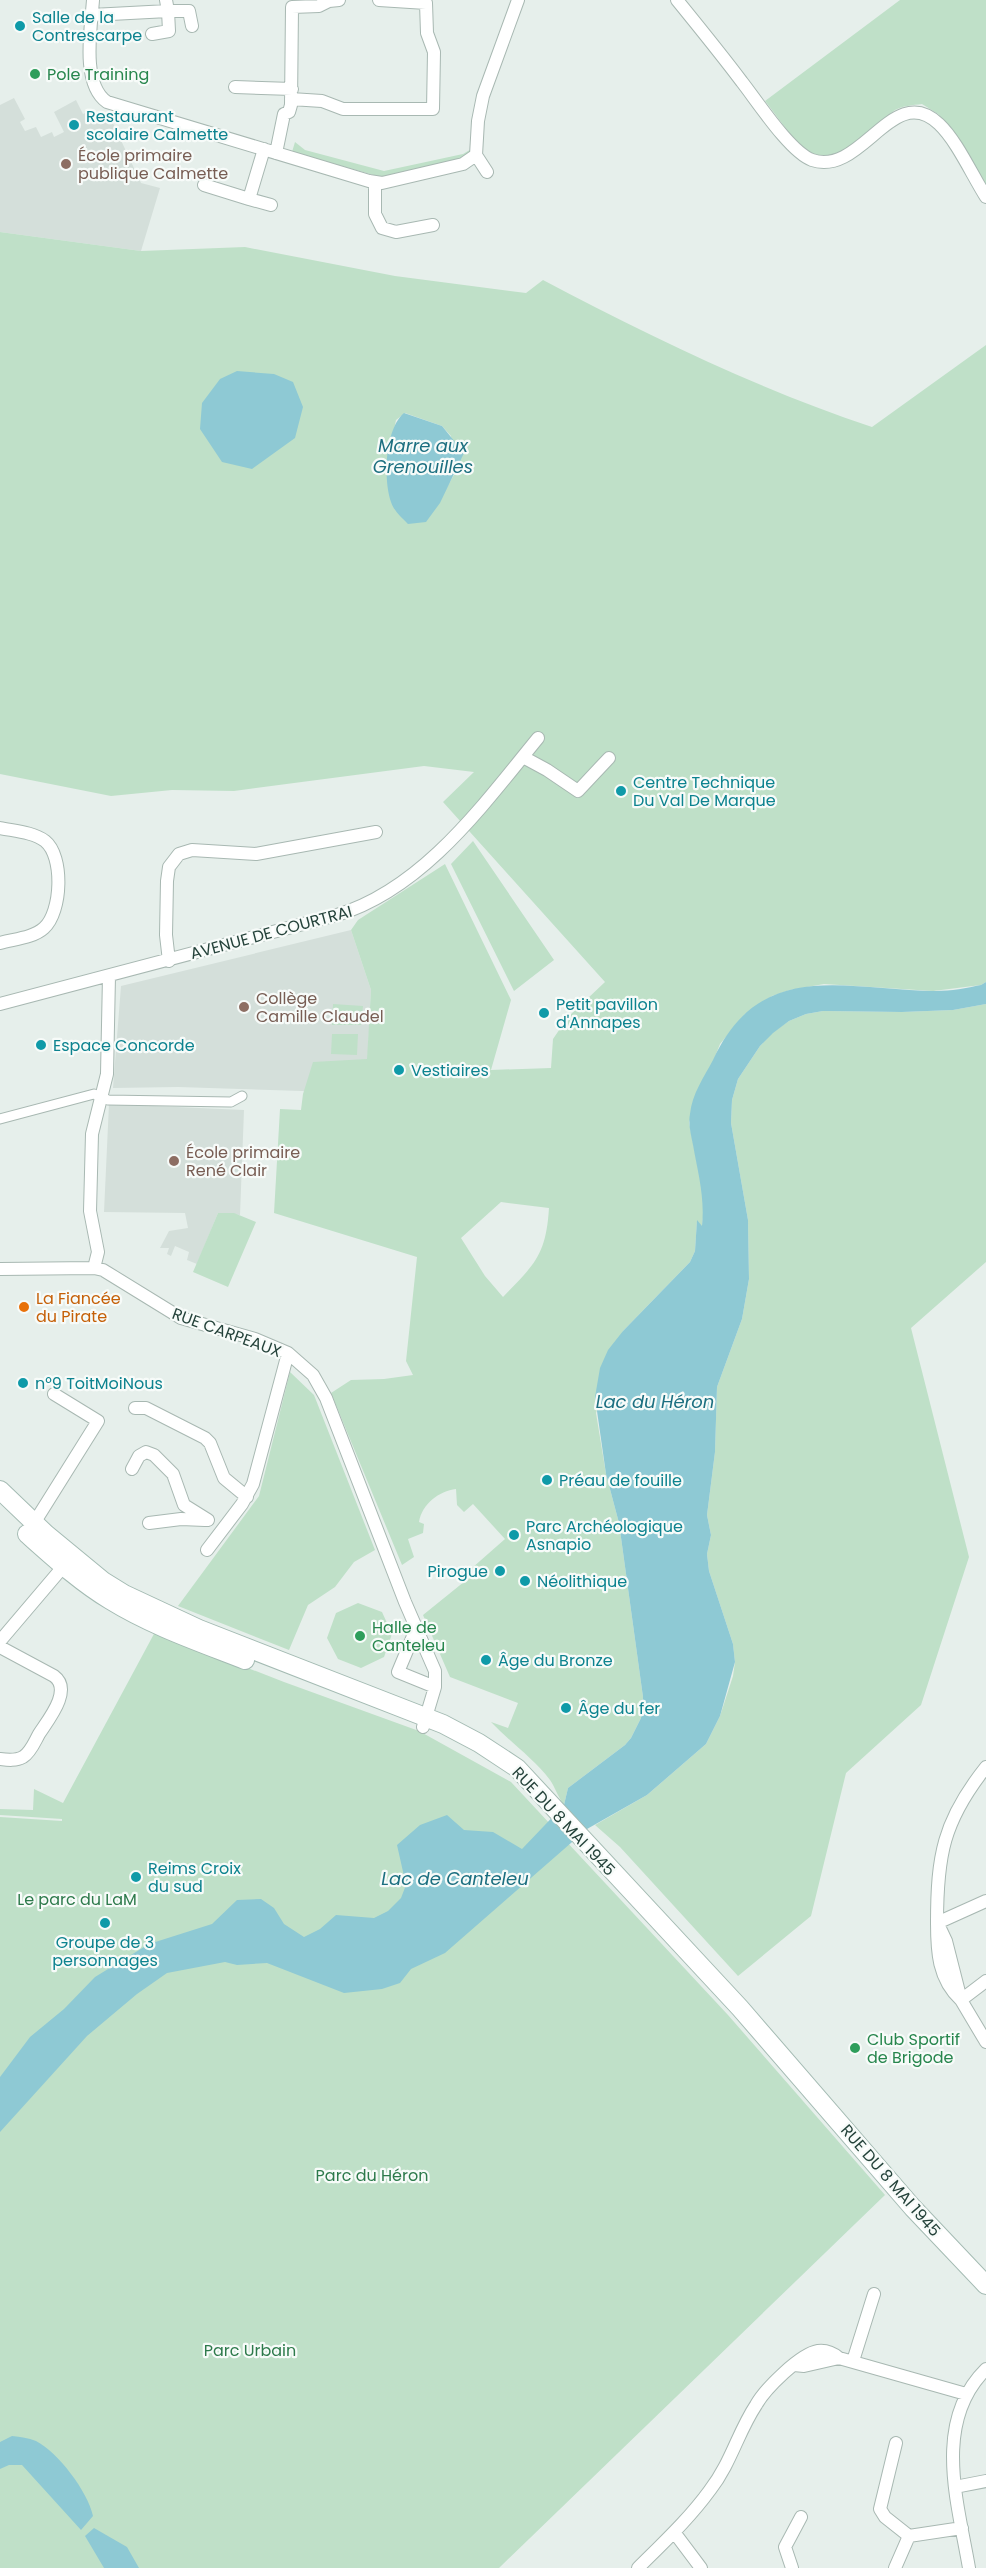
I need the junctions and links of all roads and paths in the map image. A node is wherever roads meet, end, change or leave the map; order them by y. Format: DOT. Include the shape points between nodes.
graph roads {
  1 [pos="93,0"];
  2 [pos="332,0"];
  3 [pos="379,0"];
  4 [pos="518,0"];
  5 [pos="676,0"];
  6 [pos="431,1"];
  7 [pos="167,5"];
  8 [pos="92,15"];
  9 [pos="192,26"];
  10 [pos="153,34"];
  11 [pos="235,87"];
  12 [pos="291,94"];
  13 [pos="270,151"];
  14 [pos="476,155"];
  15 [pos="487,172"];
  16 [pos="375,182"];
  17 [pos="204,184"];
  18 [pos="986,197"];
  19 [pos="249,199"];
  20 [pos="271,205"];
  21 [pos="433,225"];
  22 [pos="538,738"];
  23 [pos="523,757"];
  24 [pos="609,758"];
  25 [pos="0,828"];
  26 [pos="376,832"];
  27 [pos="0,943"];
  28 [pos="169,960"];
  29 [pos="109,976"];
  30 [pos="0,1004"];
  31 [pos="242,1096"];
  32 [pos="101,1097"];
  33 [pos="0,1119"];
  34 [pos="94,1268"];
  35 [pos="0,1269"];
  36 [pos="288,1353"];
  37 [pos="54,1394"];
  38 [pos="135,1408"];
  39 [pos="132,1469"];
  40 [pos="0,1490"];
  41 [pos="247,1497"];
  42 [pos="0,1507"];
  43 [pos="208,1520"];
  44 [pos="149,1523"];
  45 [pos="224,1528"];
  46 [pos="30,1529"];
  47 [pos="207,1550"];
  48 [pos="68,1561"];
  49 [pos="416,1629"];
  50 [pos="0,1641"];
  51 [pos="0,1647"];
  52 [pos="435,1687"];
  53 [pos="424,1722"];
  54 [pos="0,1759"];
  55 [pos="986,1767"];
  56 [pos="583,1846"];
  57 [pos="986,1901"];
  58 [pos="937,1923"];
  59 [pos="986,1982"];
  60 [pos="961,2000"];
  61 [pos="986,2042"];
  62 [pos="986,2285"];
  63 [pos="874,2294"];
  64 [pos="986,2297"];
  65 [pos="853,2361"];
  66 [pos="986,2369"];
  67 [pos="966,2394"];
  68 [pos="896,2443"];
  69 [pos="986,2481"];
  70 [pos="955,2487"];
  71 [pos="801,2517"];
  72 [pos="962,2528"];
  73 [pos="674,2532"];
  74 [pos="909,2535"];
  75 [pos="638,2568"];
  76 [pos="701,2568"];
  77 [pos="792,2568"];
  78 [pos="895,2568"];
  79 [pos="969,2568"];
  1 -- 8 [label="street"];
  2 -- 12 [label="street" via="319,6 292,6"];
  3 -- 6 [label="street"];
  4 -- 14 [label="street" via="483,96"];
  5 -- 18 [label="street" via="804,156 820,162 837,160 900,115 916,112 941,126"];
  6 -- 12 [label="street" via="428,33 434,52 433,109 343,109"];
  7 -- 8 [label="street"];
  7 -- 9 [label="street" via="189,11"];
  7 -- 10 [label="street" via="169,31"];
  8 -- 13 [label="street" via="91,75 102,98"];
  11 -- 12 [label="street"];
  12 -- 13 [label="street" via="289,112"];
  13 -- 16 [label="street"];
  13 -- 19 [label="street"];
  14 -- 15 [label="street"];
  14 -- 16 [label="street" via="463,164"];
  16 -- 21 [label="street" via="375,214 382,228 396,232"];
  17 -- 19 [label="street"];
  19 -- 20 [label="street"];
  22 -- 23 [label="street, AVENUE DE COURTRAI"];
  23 -- 24 [label="street" via="578,791"];
  23 -- 28 [label="street, AVENUE DE COURTRAI" via="429,862 385,896 338,915"];
  25 -- 27 [label="street" via="38,837 50,846 56,859 58,885 53,917 44,928"];
  26 -- 28 [label="street" via="256,854 192,850 179,854 169,867 167,881"];
  28 -- 29 [label="street, AVENUE DE COURTRAI"];
  29 -- 30 [label="street, AVENUE DE COURTRAI"];
  29 -- 32 [label="street" via="107,1074"];
  31 -- 32 [label="street" via="231,1102"];
  32 -- 33 [label="street" via="94,1094"];
  32 -- 34 [label="street" via="92,1134 90,1211 98,1252"];
  34 -- 35 [label="street"];
  34 -- 36 [label="street, RUE CARPEAUX" via="182,1318"];
  36 -- 41 [label="street"];
  36 -- 49 [label="street, RUE CARPEAUX" via="313,1375 326,1398"];
  37 -- 46 [label="street" via="98,1421"];
  38 -- 41 [label="street" via="146,1408 205,1438 226,1482"];
  39 -- 43 [label="street" via="141,1455 154,1455 173,1474 182,1502"];
  40 -- 46 [label="main road, RUE DU 8 MAI 1945"];
  41 -- 45 [label="street"];
  42 -- 46 [label="main road, RUE DU 8 MAI 1945"];
  43 -- 44 [label="street"];
  43 -- 45 [label="street"];
  45 -- 47 [label="street"];
  46 -- 48 [label="main road, RUE DU 8 MAI 1945"];
  48 -- 50 [label="street"];
  48 -- 53 [label="main road, RUE DU 8 MAI 1945" via="180,1621"];
  49 -- 52 [label="street, RUE CARPEAUX" via="435,1671"];
  49 -- 52 [label="street" via="398,1672"];
  51 -- 54 [label="street" via="54,1676 61,1688 55,1708 26,1755 16,1760"];
  52 -- 53 [label="street, RUE CARPEAUX"];
  53 -- 56 [label="main road, RUE DU 8 MAI 1945" via="464,1734 502,1758 526,1777"];
  55 -- 58 [label="street" via="960,1806 942,1847 936,1890"];
  56 -- 62 [label="main road, RUE DU 8 MAI 1945" via="740,2008 913,2208"];
  56 -- 64 [label="main road, RUE DU 8 MAI 1945" via="733,2010 896,2201"];
  57 -- 58 [label="street"];
  58 -- 60 [label="street" via="941,1968"];
  59 -- 60 [label="street"];
  60 -- 61 [label="street"];
  63 -- 65 [label="street"];
  65 -- 67 [label="street"];
  65 -- 73 [label="street" via="839,2358 794,2366 757,2402 725,2469"];
  66 -- 67 [label="street"];
  67 -- 70 [label="street" via="953,2442"];
  68 -- 74 [label="street" via="880,2509"];
  69 -- 70 [label="street"];
  70 -- 72 [label="street"];
  71 -- 77 [label="street" via="785,2547"];
  72 -- 74 [label="street"];
  72 -- 79 [label="street"];
  73 -- 75 [label="street"];
  73 -- 76 [label="street"];
  74 -- 78 [label="street"];
}
